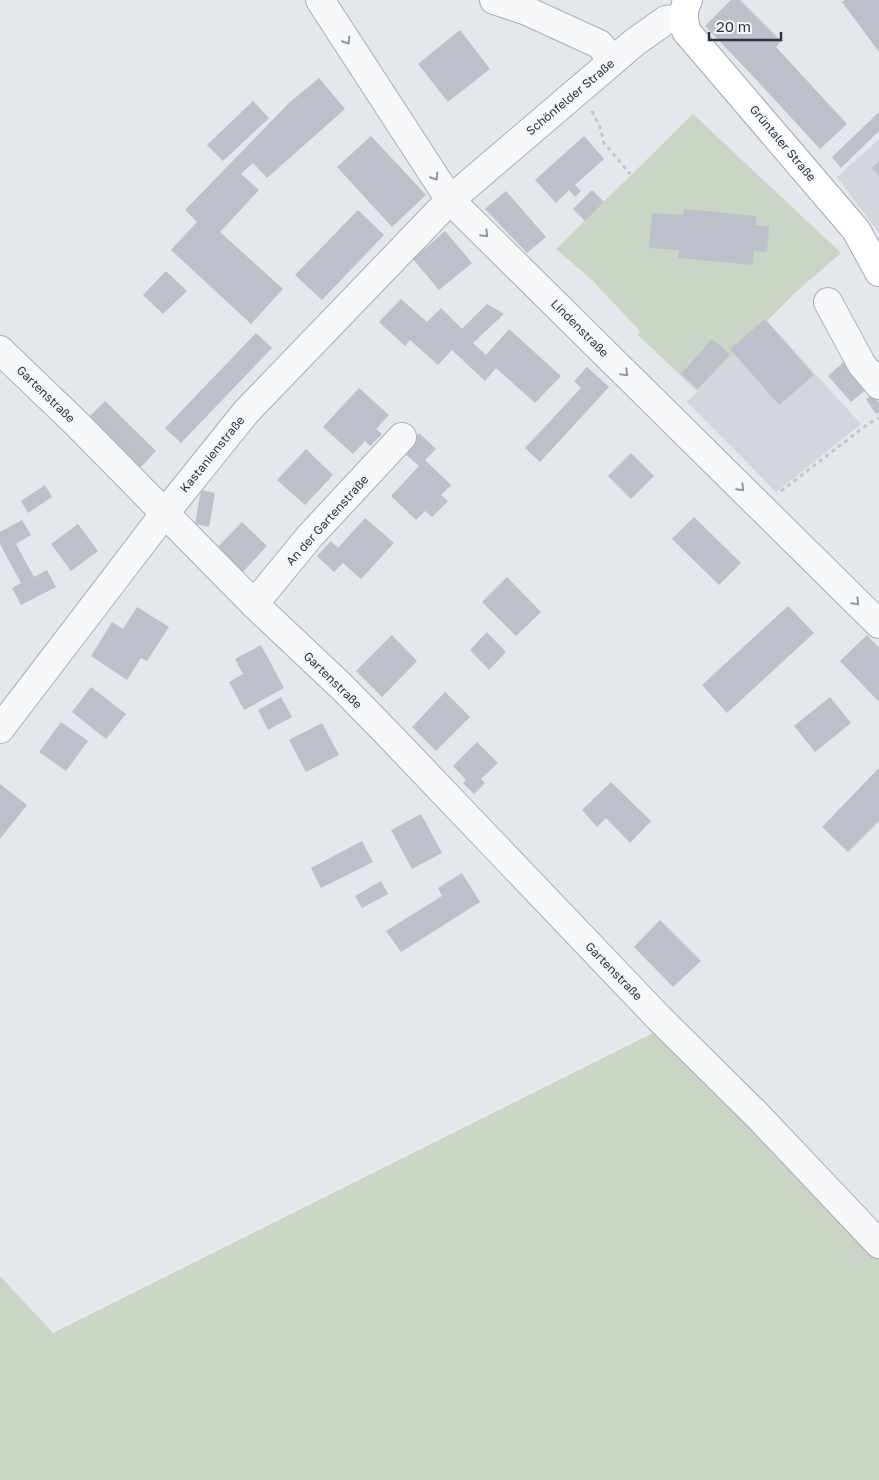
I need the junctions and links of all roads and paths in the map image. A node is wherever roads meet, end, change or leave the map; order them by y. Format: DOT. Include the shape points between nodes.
graph roads {
  1 [pos="320,0"];
  2 [pos="494,0"];
  3 [pos="528,5"];
  4 [pos="686,9"];
  5 [pos="613,60"];
  6 [pos="575,91"];
  7 [pos="630,174"];
  8 [pos="450,200"];
  9 [pos="879,272"];
  10 [pos="828,302"];
  11 [pos="0,350"];
  12 [pos="879,385"];
  13 [pos="879,418"];
  14 [pos="402,437"];
  15 [pos="760,507"];
  16 [pos="165,513"];
  17 [pos="254,604"];
  18 [pos="879,624"];
  19 [pos="0,729"];
  20 [pos="879,1244"];
  1 -- 8 [label="street, Lindenstraße, one-way"];
  2 -- 3 [label="street"];
  3 -- 5 [label="street" via="599,44"];
  4 -- 5 [label="street, Schönfelder Straße"];
  4 -- 9 [label="main road, Grüntaler Straße" via="686,31 856,230"];
  5 -- 6 [label="street, Schönfelder Straße"];
  6 -- 7 [label="path" via="596,115 604,143"];
  6 -- 8 [label="street, Schönfelder Straße"];
  8 -- 15 [label="street, Lindenstraße, one-way"];
  8 -- 16 [label="street, Kastanienstraße" via="246,412"];
  10 -- 12 [label="street" via="862,365"];
  11 -- 16 [label="street, Gartenstraße"];
  13 -- 15 [label="path"];
  14 -- 17 [label="street, An der Gartenstraße" via="310,536"];
  15 -- 18 [label="street, Lindenstraße, one-way"];
  16 -- 17 [label="street, Gartenstraße"];
  16 -- 19 [label="street, Kastanienstraße"];
  17 -- 20 [label="street, Gartenstraße" via="343,688 434,781"];
}
